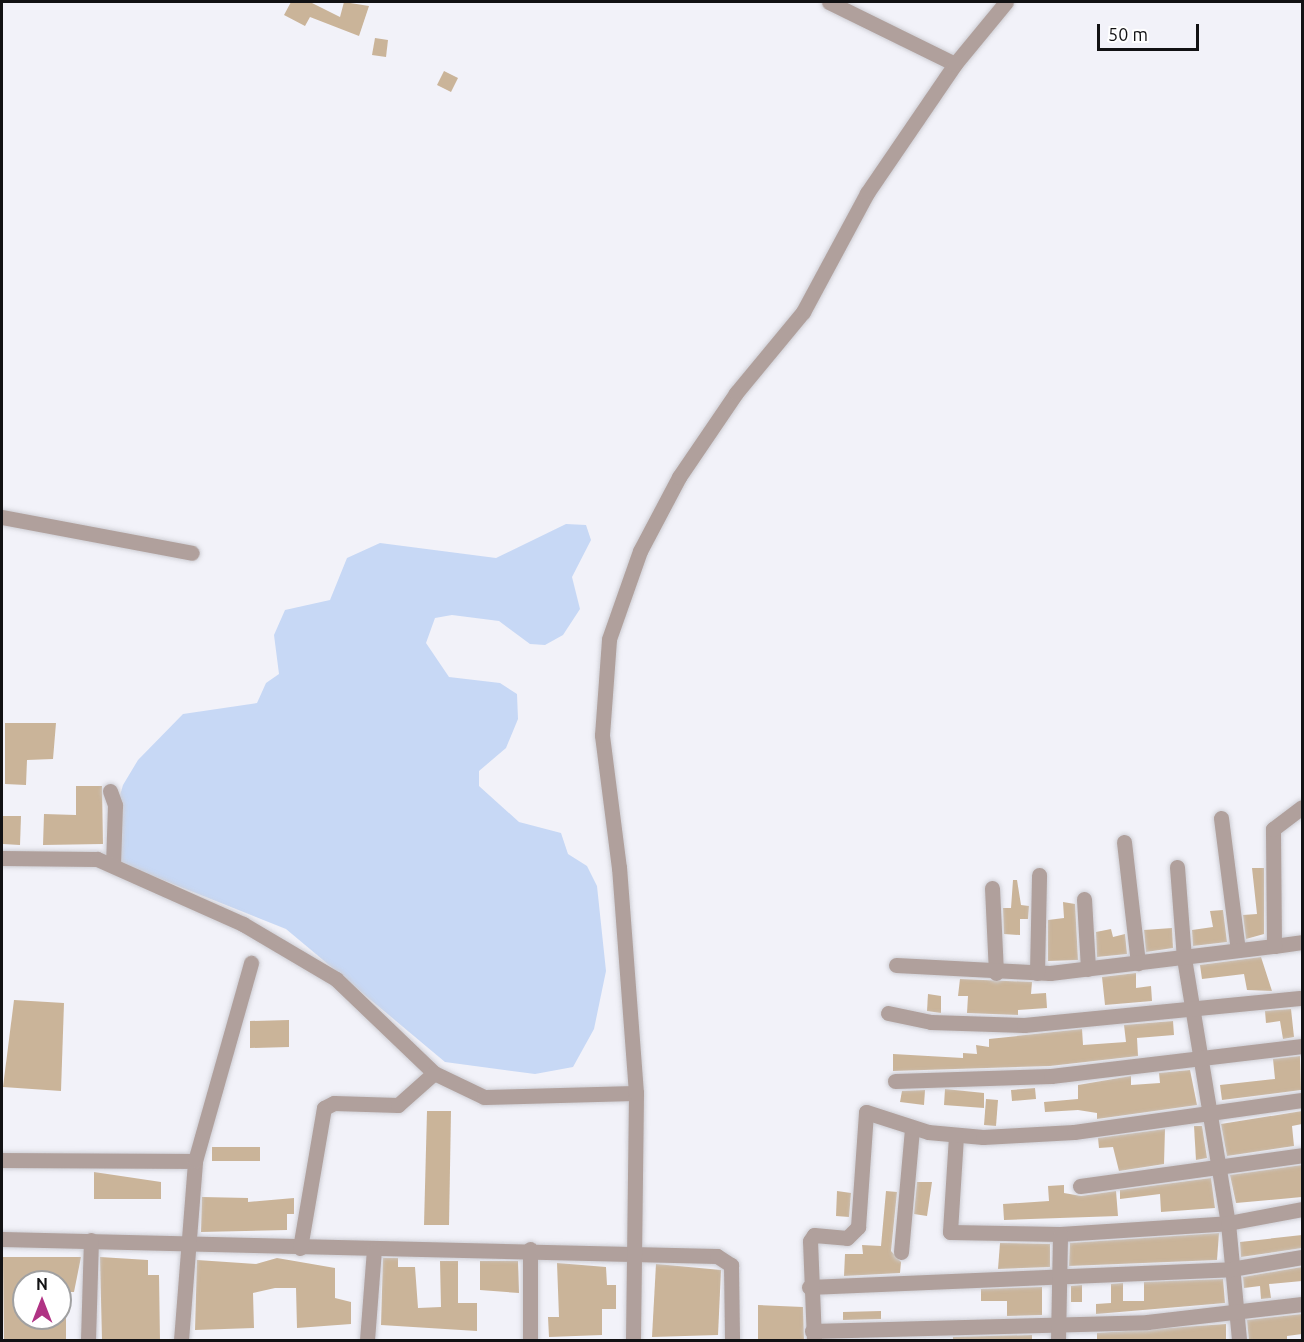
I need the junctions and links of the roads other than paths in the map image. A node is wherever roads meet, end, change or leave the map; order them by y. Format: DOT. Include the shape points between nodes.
graph roads {
  1 [pos="829,2"];
  2 [pos="1006,2"];
  3 [pos="955,64"];
  4 [pos="2,517"];
  5 [pos="192,553"];
  6 [pos="110,791"];
  7 [pos="1302,807"];
  8 [pos="1221,818"];
  9 [pos="1124,842"];
  10 [pos="2,858"];
  11 [pos="113,865"];
  12 [pos="1177,867"];
  13 [pos="1039,875"];
  14 [pos="992,888"];
  15 [pos="1083,899"];
  16 [pos="1302,942"];
  17 [pos="1274,946"];
  18 [pos="1238,950"];
  19 [pos="1184,958"];
  20 [pos="251,963"];
  21 [pos="1138,963"];
  22 [pos="896,965"];
  23 [pos="1088,969"];
  24 [pos="996,973"];
  25 [pos="1037,973"];
  26 [pos="1300,998"];
  27 [pos="1196,1012"];
  28 [pos="888,1013"];
  29 [pos="1302,1046"];
  30 [pos="1204,1062"];
  31 [pos="434,1073"];
  32 [pos="895,1081"];
  33 [pos="636,1093"];
  34 [pos="1302,1100"];
  35 [pos="1209,1114"];
  36 [pos="912,1128"];
  37 [pos="956,1136"];
  38 [pos="1302,1155"];
  39 [pos="2,1160"];
  40 [pos="195,1161"];
  41 [pos="1218,1169"];
  42 [pos="1080,1186"];
  43 [pos="1302,1209"];
  44 [pos="1228,1223"];
  45 [pos="1060,1234"];
  46 [pos="2,1239"];
  47 [pos="91,1240"];
  48 [pos="188,1245"];
  49 [pos="300,1248"];
  50 [pos="530,1249"];
  51 [pos="374,1250"];
  52 [pos="637,1251"];
  53 [pos="901,1252"];
  54 [pos="1302,1257"];
  55 [pos="1231,1269"];
  56 [pos="1060,1276"];
  57 [pos="809,1287"];
  58 [pos="1302,1304"];
  59 [pos="1236,1314"];
  60 [pos="1059,1333"];
  61 [pos="813,1336"];
  62 [pos="88,1341"];
  63 [pos="181,1341"];
  64 [pos="368,1341"];
  65 [pos="531,1341"];
  66 [pos="633,1341"];
  67 [pos="732,1341"];
  68 [pos="1239,1341"];
  1 -- 3 [label="street"];
  2 -- 3 [label="street"];
  3 -- 33 [label="street" via="867,193 803,312 736,393 679,477 640,551 609,639 602,735 619,868"];
  4 -- 5 [label="street"];
  6 -- 11 [label="street" via="115,805"];
  7 -- 17 [label="street" via="1273,830"];
  8 -- 18 [label="street"];
  9 -- 21 [label="street"];
  10 -- 11 [label="street" via="97,859"];
  11 -- 31 [label="street" via="243,924 336,979"];
  12 -- 19 [label="street"];
  13 -- 25 [label="street"];
  14 -- 24 [label="street"];
  15 -- 23 [label="street"];
  16 -- 17 [label="street"];
  17 -- 18 [label="street"];
  18 -- 19 [label="street"];
  19 -- 21 [label="street"];
  19 -- 27 [label="street"];
  20 -- 40 [label="street"];
  21 -- 23 [label="street"];
  22 -- 24 [label="street"];
  23 -- 25 [label="street"];
  24 -- 25 [label="street"];
  26 -- 27 [label="street"];
  27 -- 28 [label="street" via="1024,1025 931,1022"];
  27 -- 30 [label="street"];
  29 -- 30 [label="street"];
  30 -- 32 [label="street" via="1004,1079"];
  30 -- 35 [label="street"];
  31 -- 33 [label="street" via="484,1097"];
  31 -- 49 [label="street" via="398,1105 334,1103 324,1108"];
  33 -- 52 [label="street"];
  34 -- 35 [label="street"];
  35 -- 37 [label="street" via="1074,1132"];
  35 -- 41 [label="street"];
  36 -- 37 [label="street"];
  36 -- 53 [label="street"];
  36 -- 57 [label="street" via="866,1112 858,1227 847,1238 814,1235"];
  37 -- 45 [label="street" via="950,1232"];
  38 -- 41 [label="street"];
  39 -- 40 [label="street"];
  40 -- 48 [label="street"];
  41 -- 42 [label="street"];
  41 -- 44 [label="street"];
  43 -- 44 [label="street"];
  44 -- 45 [label="street"];
  44 -- 55 [label="street"];
  45 -- 56 [label="street"];
  46 -- 47 [label="street"];
  47 -- 48 [label="street"];
  47 -- 62 [label="street"];
  48 -- 49 [label="street"];
  48 -- 63 [label="street"];
  49 -- 51 [label="street"];
  50 -- 51 [label="street"];
  50 -- 52 [label="street"];
  50 -- 65 [label="street"];
  51 -- 64 [label="street"];
  52 -- 66 [label="street"];
  52 -- 67 [label="street" via="717,1256 731,1265"];
  54 -- 55 [label="street"];
  55 -- 56 [label="street"];
  55 -- 59 [label="street"];
  56 -- 57 [label="street"];
  56 -- 60 [label="street"];
  57 -- 61 [label="street"];
  58 -- 59 [label="street"];
  59 -- 60 [label="street"];
  59 -- 68 [label="street"];
  60 -- 61 [label="street"];
}
